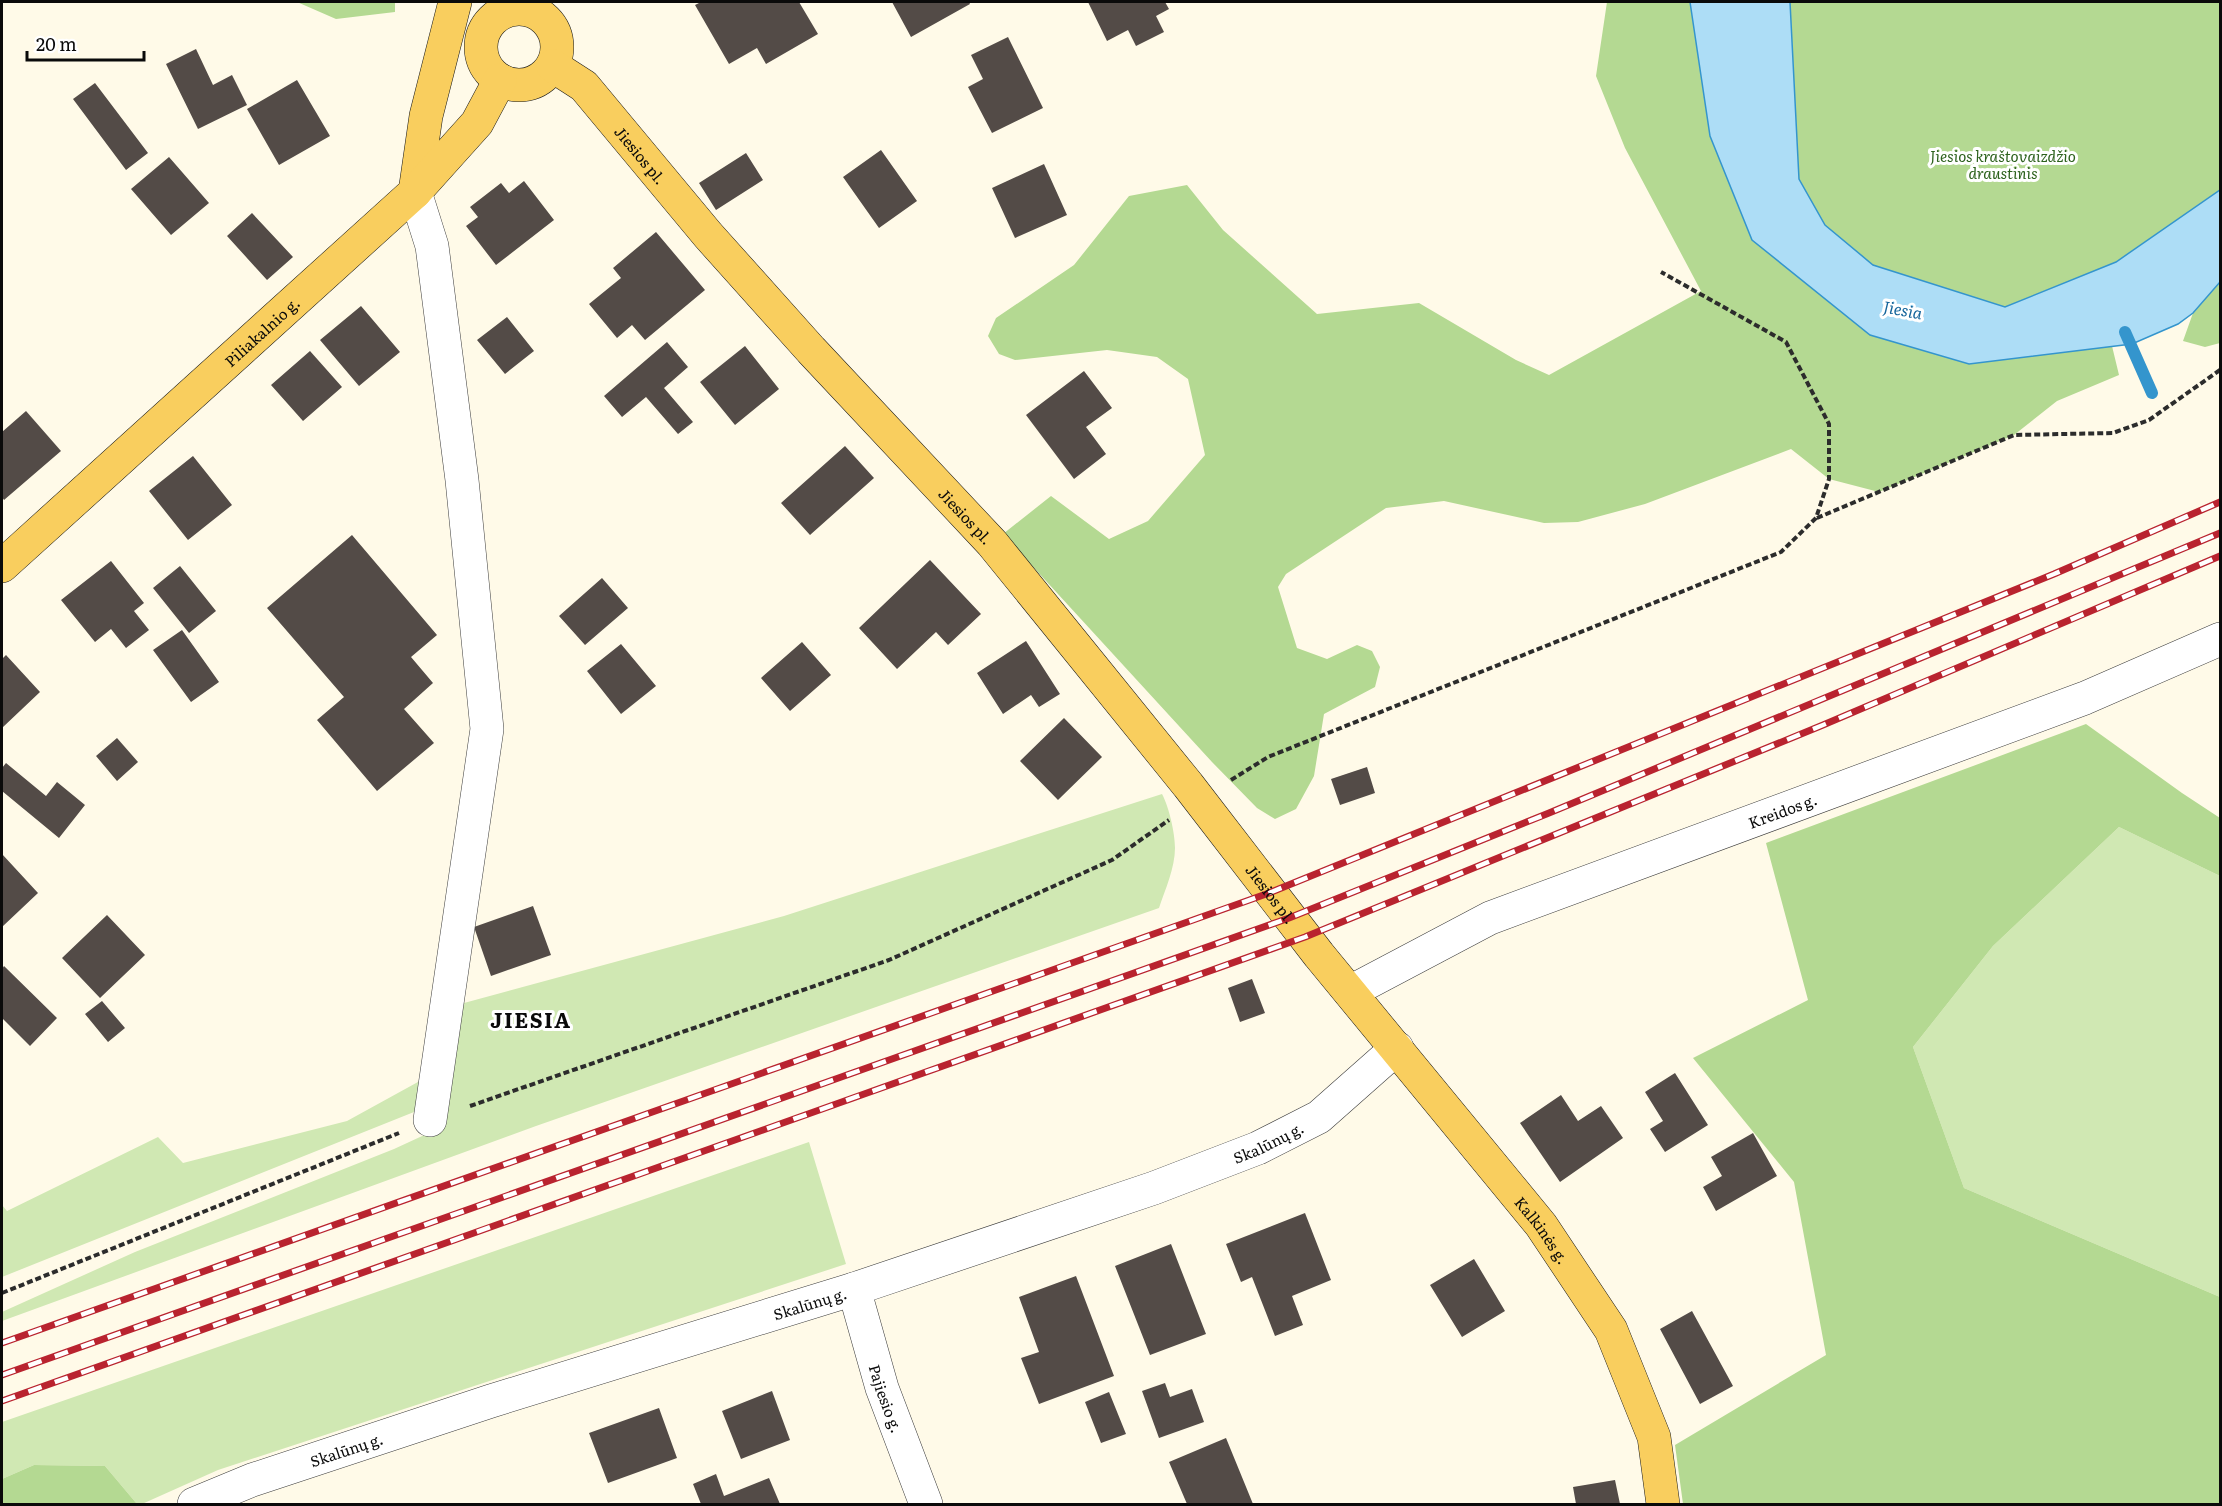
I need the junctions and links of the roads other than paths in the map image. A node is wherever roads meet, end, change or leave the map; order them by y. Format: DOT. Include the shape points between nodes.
graph roads {
  1 [pos="455,2"];
  2 [pos="514,5"];
  3 [pos="553,66"];
  4 [pos="500,80"];
  5 [pos="415,192"];
  6 [pos="2,566"];
  7 [pos="2220,639"];
  8 [pos="1350,992"];
  9 [pos="1397,1048"];
  10 [pos="430,1120"];
  11 [pos="854,1289"];
  12 [pos="194,1504"];
  13 [pos="926,1504"];
  14 [pos="1663,1504"];
  1 -- 5 [label="main road" via="426,116"];
  2 -- 3 [label="main road" via="548,21 557,43"];
  2 -- 4 [label="main road" via="494,19 482,39 484,62"];
  3 -- 4 [label="main road" via="535,82 523,85"];
  3 -- 8 [label="main road, Jiesios pl." via="584,86 708,235 992,543"];
  4 -- 5 [label="main road, Piliakalnio g." via="477,123"];
  5 -- 6 [label="main road, Piliakalnio g."];
  5 -- 10 [label="street" via="432,246 462,480 487,729"];
  7 -- 8 [label="street, Kreidos g." via="2085,698 1490,918"];
  8 -- 9 [label="main road, Kalkinės g."];
  9 -- 11 [label="street, Skalūnų g." via="1319,1117 1258,1148 1154,1188"];
  9 -- 14 [label="main road, Kalkinės g." via="1541,1225 1611,1330 1654,1437"];
  11 -- 12 [label="street, Skalūnų g." via="491,1401 252,1480"];
  11 -- 13 [label="street, Pajiesio g." via="882,1388"];
}
